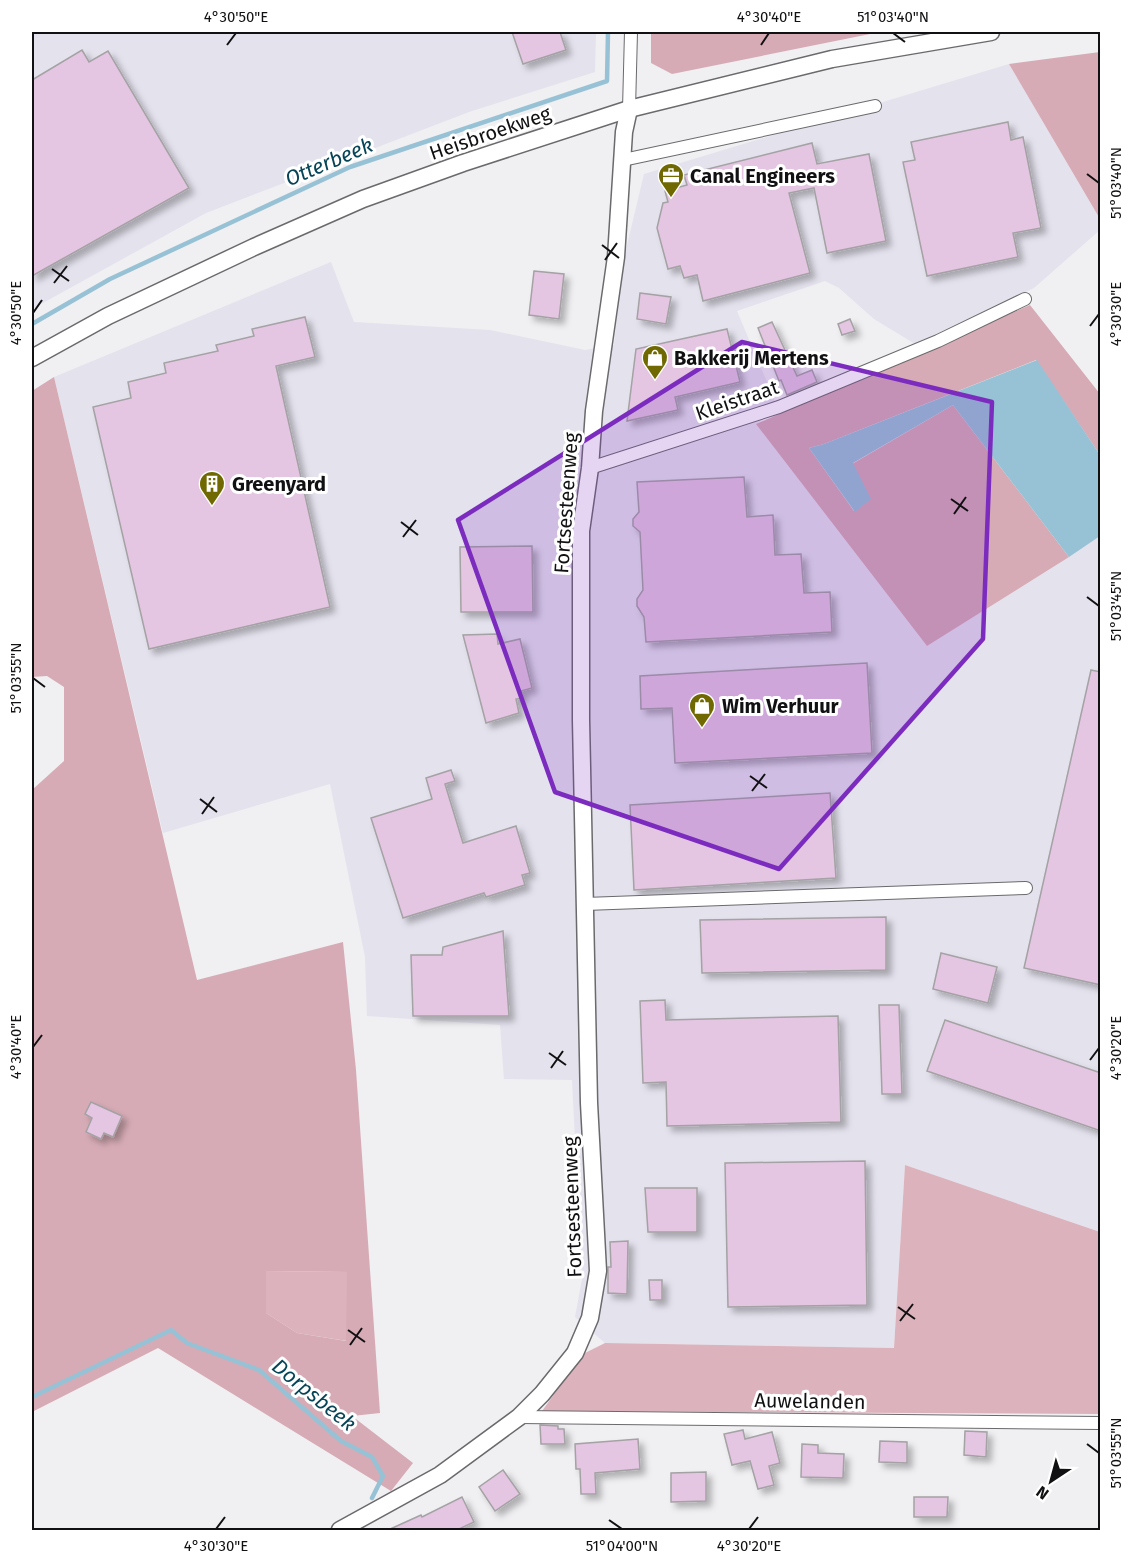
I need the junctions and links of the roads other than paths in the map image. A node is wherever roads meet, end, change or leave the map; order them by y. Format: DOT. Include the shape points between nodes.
graph roads {
  1 [pos="631,32"];
  2 [pos="991,32"];
  3 [pos="875,106"];
  4 [pos="629,109"];
  5 [pos="623,160"];
  6 [pos="1025,299"];
  7 [pos="32,358"];
  8 [pos="590,468"];
  9 [pos="1026,888"];
  10 [pos="585,904"];
  11 [pos="519,1417"];
  12 [pos="1101,1424"];
  13 [pos="340,1530"];
  1 -- 4 [label="street"];
  2 -- 4 [label="street, Heisbroekweg" via="832,59"];
  3 -- 5 [label="street"];
  4 -- 5 [label="street, Fortsesteenweg"];
  4 -- 7 [label="street, Heisbroekweg" via="363,199 108,316"];
  5 -- 8 [label="street, Fortsesteenweg" via="616,257 594,411"];
  6 -- 8 [label="street, Kleistraat" via="938,341 779,407"];
  8 -- 10 [label="street, Fortsesteenweg" via="581,531"];
  9 -- 10 [label="street"];
  10 -- 11 [label="street, Fortsesteenweg" via="589,1103 598,1271 590,1318 575,1353"];
  11 -- 12 [label="street, Auwelanden"];
  11 -- 13 [label="street, Fortsesteenweg" via="440,1475"];
}
